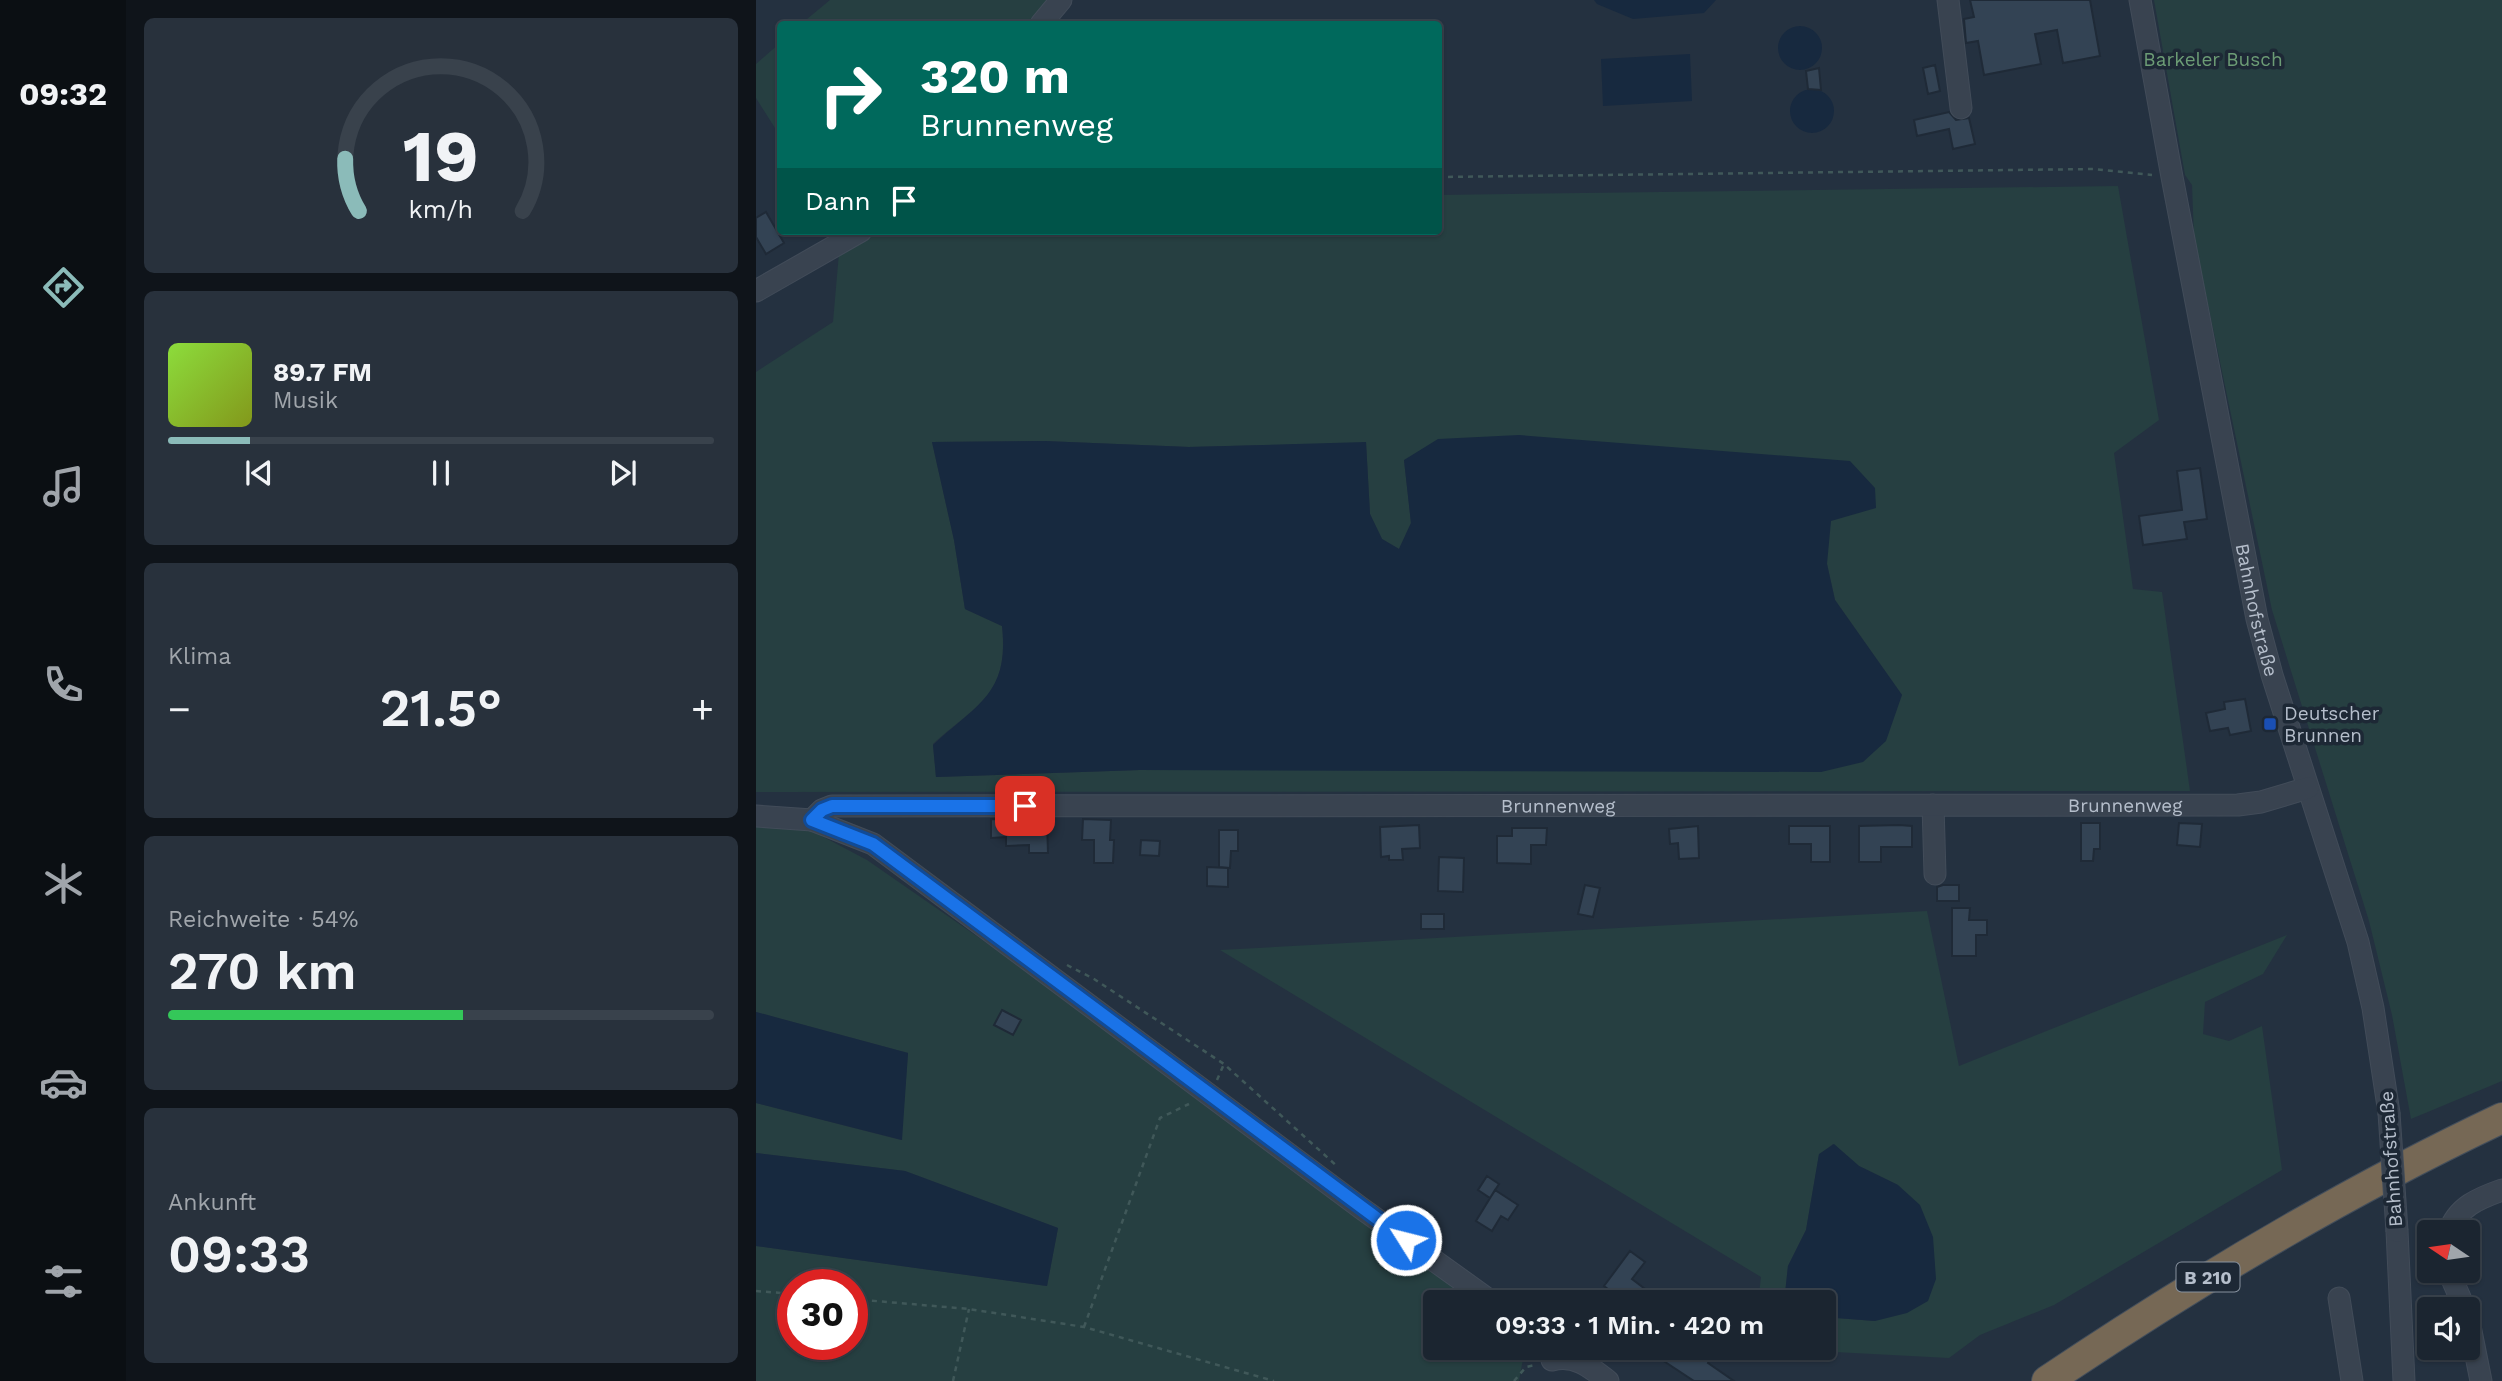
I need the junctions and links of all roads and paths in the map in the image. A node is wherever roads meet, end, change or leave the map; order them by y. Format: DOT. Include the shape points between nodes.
graph roads {
  1 [pos="1061,0"];
  2 [pos="1948,0"];
  3 [pos="2140,0"];
  4 [pos="1044,21"];
  5 [pos="1961,108"];
  6 [pos="1442,177"];
  7 [pos="2172,177"];
  8 [pos="853,235"];
  9 [pos="756,291"];
  10 [pos="2308,788"];
  11 [pos="1933,805"];
  12 [pos="756,816"];
  13 [pos="812,820"];
  14 [pos="1935,874"];
  15 [pos="1210,1094"];
  16 [pos="2502,1118"];
  17 [pos="2502,1190"];
  18 [pos="2453,1220"];
  19 [pos="1475,1290"];
  20 [pos="756,1291"];
  21 [pos="777,1293"];
  22 [pos="2339,1298"];
  23 [pos="868,1300"];
  24 [pos="969,1309"];
  25 [pos="1084,1327"];
  26 [pos="2477,1360"];
  27 [pos="1552,1363"];
  28 [pos="953,1381"];
  29 [pos="1274,1381"];
  30 [pos="1514,1381"];
  31 [pos="1608,1381"];
  32 [pos="2047,1381"];
  33 [pos="2352,1381"];
  34 [pos="2404,1381"];
  35 [pos="2481,1381"];
  1 -- 4 [label="street"];
  2 -- 5 [label="street"];
  3 -- 7 [label="street, Bahnhofstraße"];
  6 -- 7 [label="path" via="2094,169"];
  7 -- 10 [label="street, Bahnhofstraße" via="2257,619"];
  8 -- 9 [label="street"];
  10 -- 11 [label="street, Brunnenweg" via="2238,805"];
  10 -- 34 [label="street, Bahnhofstraße, bridge" via="2358,942 2373,1007 2389,1113"];
  11 -- 13 [label="street, Brunnenweg" via="832,806"];
  11 -- 14 [label="street"];
  12 -- 13 [label="street"];
  13 -- 15 [label="street" via="873,844"];
  15 -- 19 [label="street"];
  15 -- 25 [label="path" via="1160,1118"];
  16 -- 32 [label="highway, B 210" via="2280,1234"];
  17 -- 18 [label="street" via="2467,1206"];
  20 -- 21 [label="path"];
  22 -- 33 [label="street"];
  23 -- 24 [label="path"];
  24 -- 25 [label="path"];
  24 -- 28 [label="path"];
  25 -- 29 [label="path"];
  26 -- 35 [label="street"];
  27 -- 30 [label="path" via="1526,1367"];
  27 -- 31 [label="street" via="1564,1357 1575,1359"];
}
